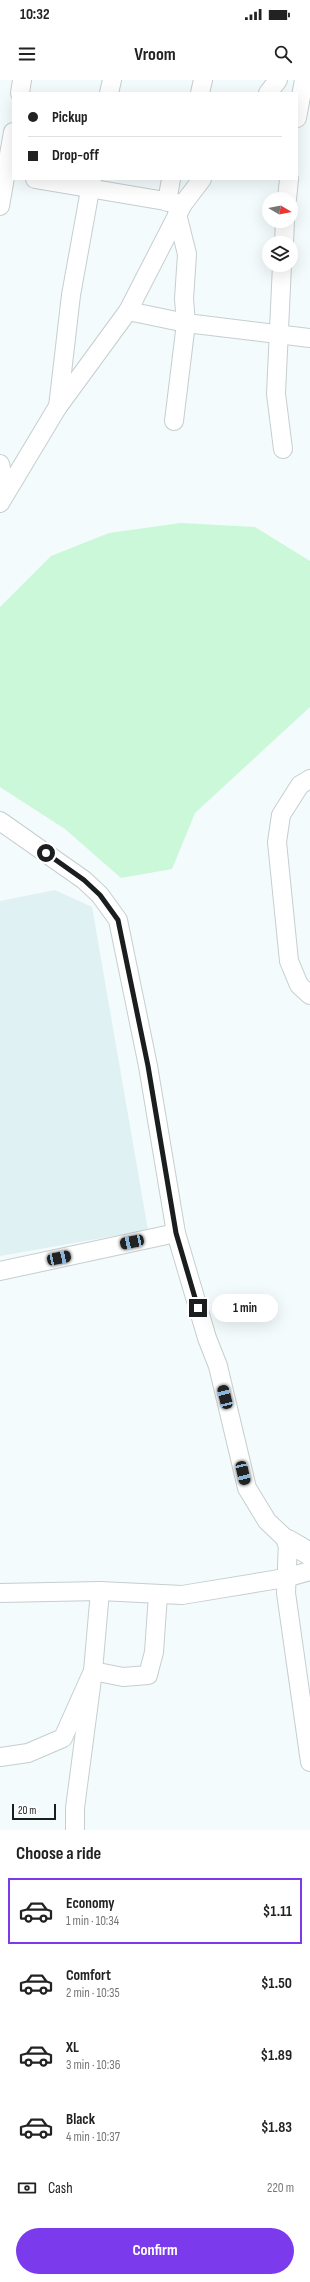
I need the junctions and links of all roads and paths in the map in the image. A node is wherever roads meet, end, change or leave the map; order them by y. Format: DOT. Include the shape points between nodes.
graph roads {
  1 [pos="22,80"];
  2 [pos="112,80"];
  3 [pos="203,80"];
  4 [pos="278,80"];
  5 [pos="304,80"];
  6 [pos="20,92"];
  7 [pos="109,92"];
  8 [pos="200,92"];
  9 [pos="269,92"];
  10 [pos="298,113"];
  11 [pos="12,138"];
  12 [pos="6,174"];
  13 [pos="46,180"];
  14 [pos="171,180"];
  15 [pos="201,180"];
  16 [pos="289,180"];
  17 [pos="92,184"];
  18 [pos="288,192"];
  19 [pos="0,206"];
  20 [pos="176,207"];
  21 [pos="282,272"];
  22 [pos="128,311"];
  23 [pos="186,323"];
  24 [pos="278,335"];
  25 [pos="310,338"];
  26 [pos="57,408"];
  27 [pos="174,421"];
  28 [pos="283,449"];
  29 [pos="0,464"];
  30 [pos="0,491"];
  31 [pos="0,503"];
  32 [pos="310,779"];
  33 [pos="0,821"];
  34 [pos="310,995"];
  35 [pos="176,1233"];
  36 [pos="0,1271"];
  37 [pos="288,1541"];
  38 [pos="310,1554"];
  39 [pos="310,1571"];
  40 [pos="285,1578"];
  41 [pos="100,1591"];
  42 [pos="0,1593"];
  43 [pos="158,1595"];
  44 [pos="93,1671"];
  45 [pos="0,1757"];
  46 [pos="310,1762"];
  47 [pos="75,1830"];
  1 -- 6 [label="street"];
  2 -- 7 [label="street"];
  3 -- 8 [label="street"];
  4 -- 9 [label="street"];
  5 -- 10 [label="street"];
  11 -- 12 [label="street"];
  12 -- 19 [label="street"];
  13 -- 17 [label="street"];
  14 -- 20 [label="street"];
  15 -- 20 [label="street"];
  16 -- 18 [label="street"];
  17 -- 20 [label="street"];
  17 -- 26 [label="street" via="71,295"];
  20 -- 22 [label="street"];
  20 -- 23 [label="street" via="187,254 184,299"];
  21 -- 24 [label="street"];
  22 -- 23 [label="street"];
  22 -- 26 [label="street"];
  23 -- 24 [label="street"];
  23 -- 27 [label="street"];
  24 -- 25 [label="street"];
  24 -- 28 [label="street" via="276,394"];
  26 -- 31 [label="street"];
  29 -- 30 [label="street" via="4,482"];
  32 -- 34 [label="street" via="300,785 281,815 277,842 288,961 299,985"];
  33 -- 35 [label="street" via="84,880 100,895 118,920 148,1066"];
  35 -- 36 [label="street"];
  35 -- 37 [label="street" via="207,1338 218,1366 247,1488 267,1521"];
  37 -- 38 [label="street"];
  37 -- 40 [label="street"];
  39 -- 40 [label="street"];
  40 -- 43 [label="street" via="182,1595"];
  40 -- 46 [label="street"];
  41 -- 42 [label="street"];
  41 -- 43 [label="street"];
  41 -- 44 [label="street"];
  43 -- 44 [label="street" via="154,1652 148,1675 123,1677"];
  44 -- 45 [label="street" via="63,1738 28,1753"];
  44 -- 47 [label="street" via="75,1808"];
}
